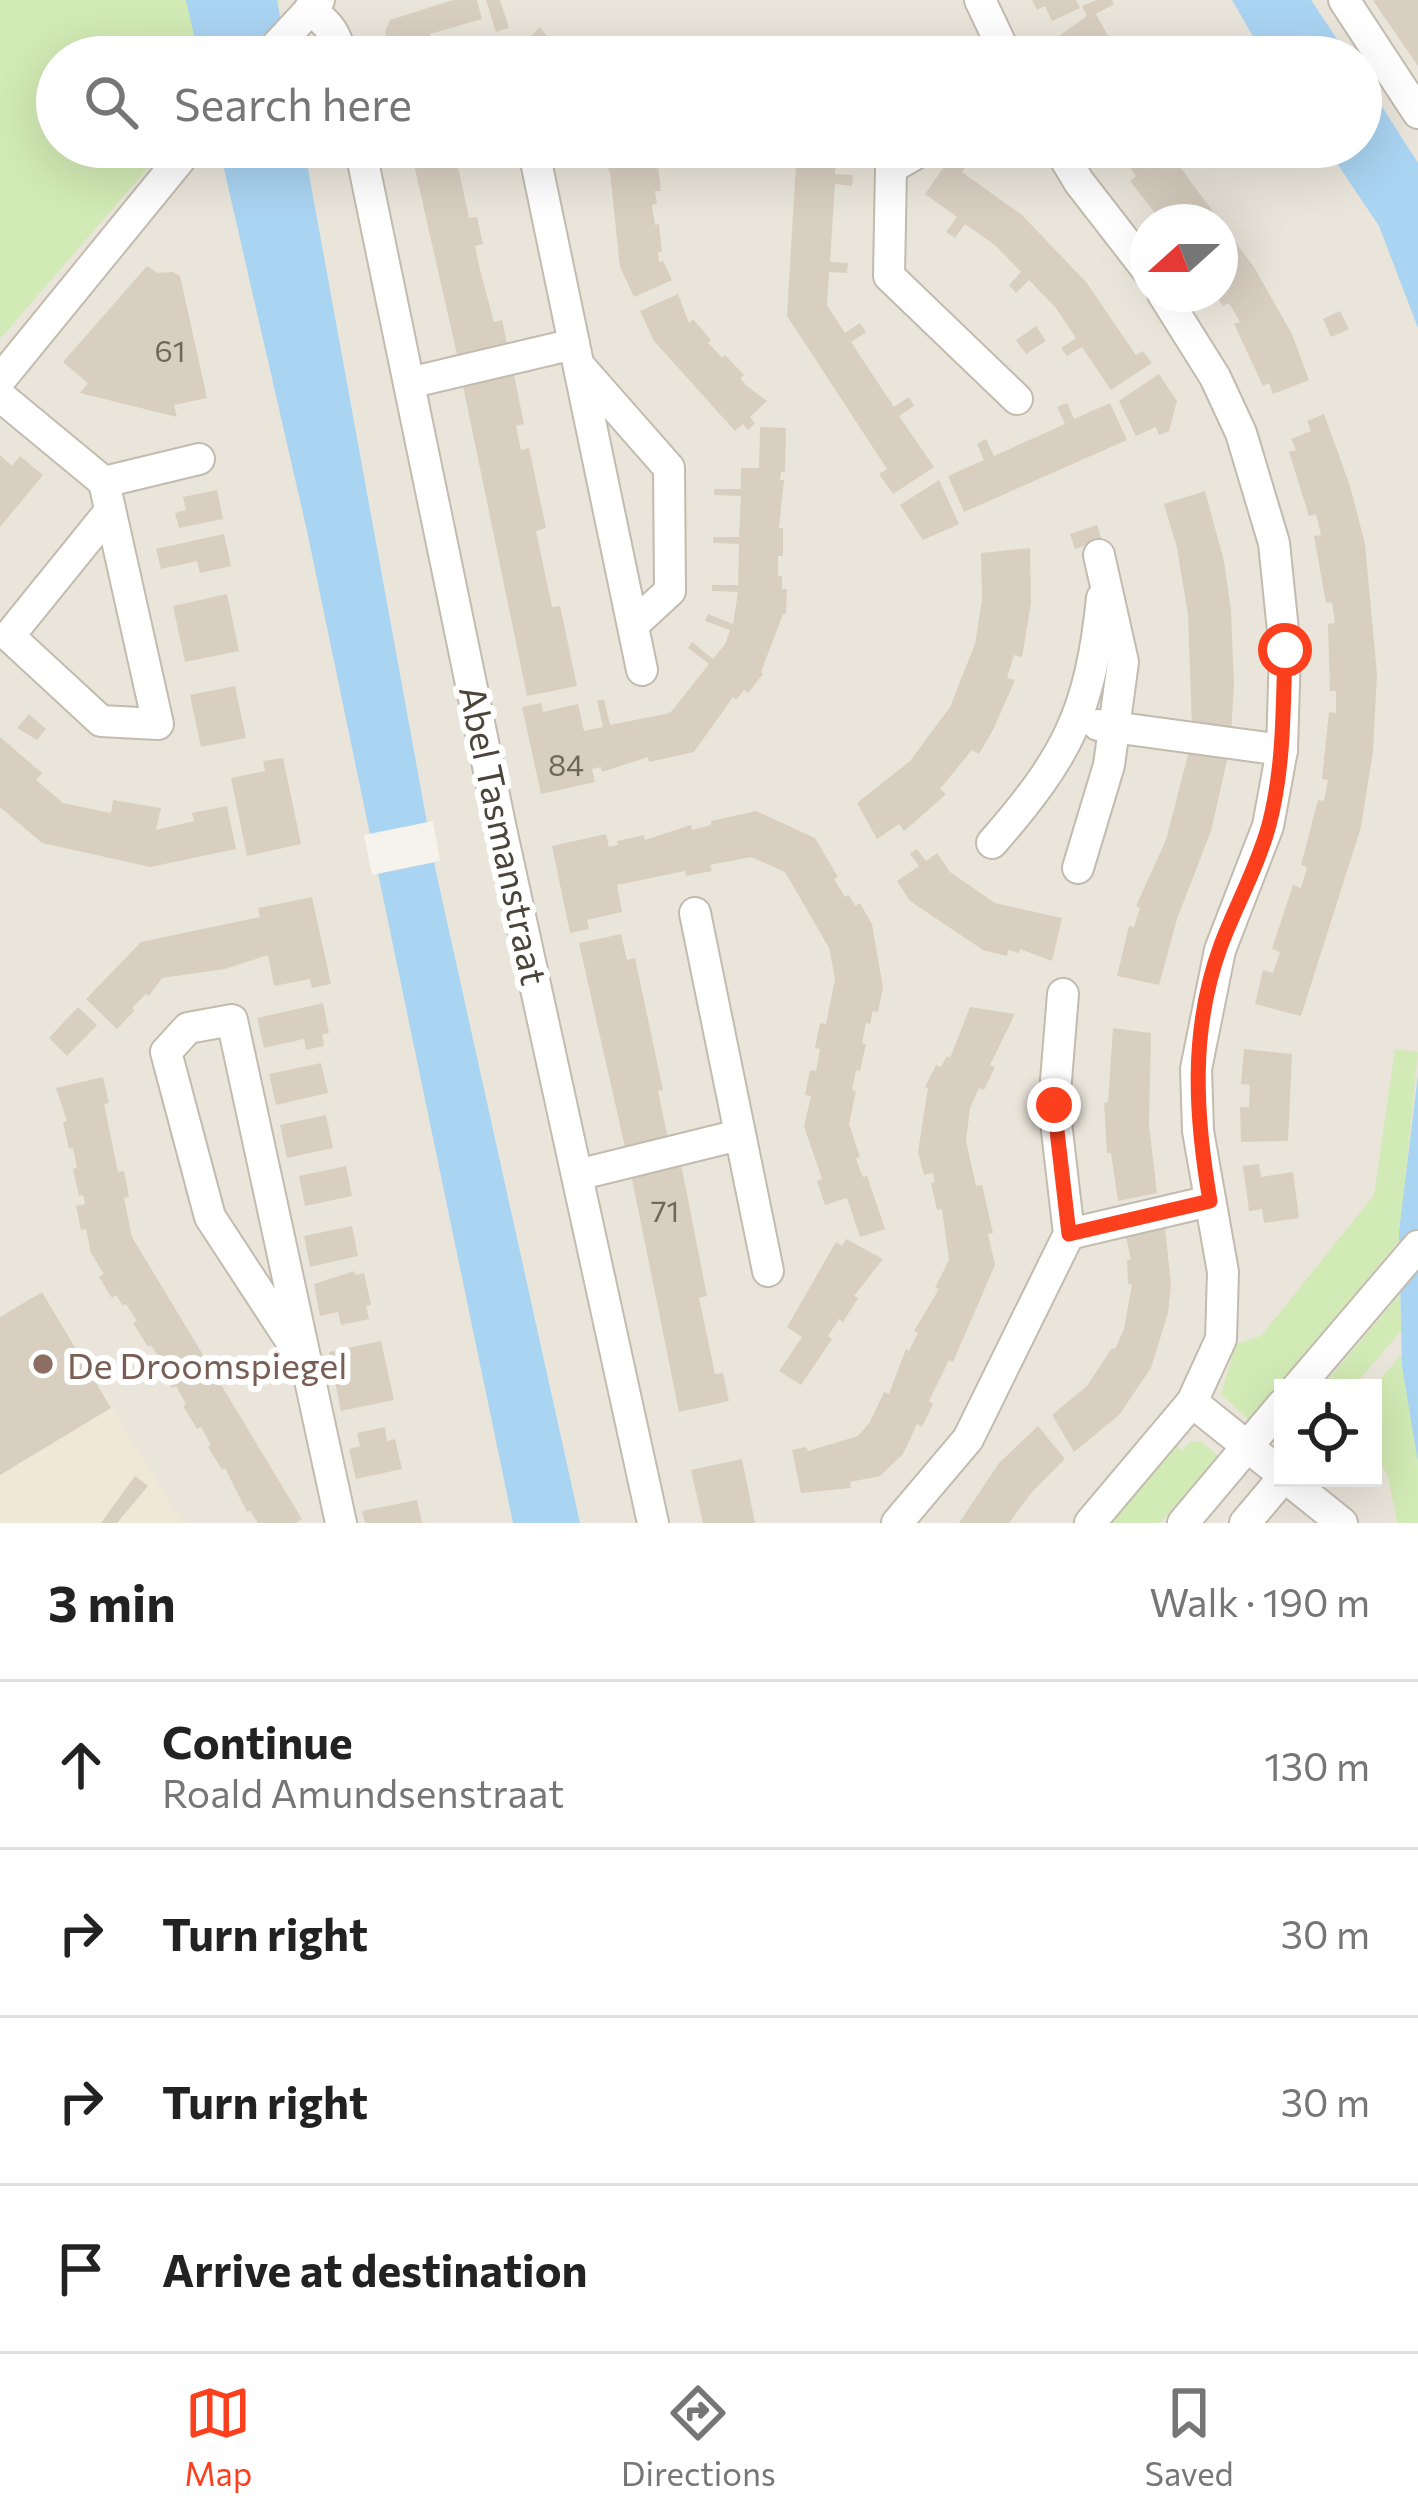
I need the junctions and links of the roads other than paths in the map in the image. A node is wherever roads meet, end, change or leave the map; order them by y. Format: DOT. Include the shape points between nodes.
graph roads {
  1 [pos="980,0"];
  2 [pos="1344,0"];
  3 [pos="307,13"];
  4 [pos="286,36"];
  5 [pos="337,36"];
  6 [pos="997,36"];
  7 [pos="1368,36"];
  8 [pos="1382,58"];
  9 [pos="1418,113"];
  10 [pos="173,168"];
  11 [pos="364,168"];
  12 [pos="537,168"];
  13 [pos="891,168"];
  14 [pos="1071,168"];
  15 [pos="1130,248"];
  16 [pos="1174,312"];
  17 [pos="577,355"];
  18 [pos="0,380"];
  19 [pos="409,383"];
  20 [pos="0,396"];
  21 [pos="1017,399"];
  22 [pos="199,459"];
  23 [pos="107,496"];
  24 [pos="633,626"];
  25 [pos="642,670"];
  26 [pos="1078,722"];
  27 [pos="1115,728"];
  28 [pos="1282,750"];
  29 [pos="992,843"];
  30 [pos="1078,868"];
  31 [pos="695,913"];
  32 [pos="1063,994"];
  33 [pos="739,1135"];
  34 [pos="578,1175"];
  35 [pos="1210,1201"];
  36 [pos="1069,1234"];
  37 [pos="1418,1246"];
  38 [pos="768,1270"];
  39 [pos="306,1364"];
  40 [pos="1305,1379"];
  41 [pos="1192,1402"];
  42 [pos="1274,1415"];
  43 [pos="1247,1447"];
  44 [pos="1274,1469"];
  45 [pos="1276,1487"];
  46 [pos="1297,1487"];
  47 [pos="340,1523"];
  48 [pos="653,1523"];
  49 [pos="897,1523"];
  50 [pos="1090,1523"];
  51 [pos="1184,1523"];
  52 [pos="1246,1523"];
  53 [pos="1342,1523"];
  1 -- 6 [label="street"];
  2 -- 7 [label="street"];
  3 -- 4 [label="street"];
  3 -- 5 [label="street"];
  8 -- 9 [label="street"];
  10 -- 18 [label="street"];
  11 -- 19 [label="street, Abel Tasmanstraat"];
  12 -- 17 [label="street"];
  13 -- 21 [label="street" via="889,276"];
  14 -- 15 [label="street"];
  16 -- 28 [label="street" via="1240,433 1274,543 1285,650"];
  17 -- 19 [label="street"];
  17 -- 24 [label="street"];
  17 -- 24 [label="street" via="669,468 670,591"];
  19 -- 34 [label="street, Abel Tasmanstraat"];
  20 -- 23 [label="street"];
  22 -- 23 [label="street"];
  23 -- 23 [label="street" via="134,617 158,724 100,721 8,635"];
  24 -- 25 [label="street"];
  26 -- 27 [label="street"];
  26 -- 27 [label="street" via="1095,666 1099,555 1123,662"];
  26 -- 29 [label="street" via="1033,796"];
  27 -- 28 [label="street"];
  27 -- 30 [label="street"];
  28 -- 35 [label="street" via="1268,826 1203,1019 1198,1131"];
  31 -- 33 [label="street"];
  32 -- 36 [label="street" via="1054,1105"];
  33 -- 34 [label="street"];
  33 -- 38 [label="street"];
  34 -- 48 [label="street, Abel Tasmanstraat"];
  35 -- 36 [label="street"];
  35 -- 41 [label="street" via="1223,1272 1221,1339"];
  36 -- 49 [label="street" via="968,1439"];
  37 -- 40 [label="street"];
  39 -- 39 [label="street" via="232,1021 188,1028 166,1052 210,1216"];
  39 -- 47 [label="street"];
  41 -- 43 [label="street"];
  41 -- 50 [label="street"];
  42 -- 43 [label="street"];
  43 -- 44 [label="street"];
  43 -- 51 [label="street"];
  45 -- 52 [label="street"];
  46 -- 53 [label="street"];
}
